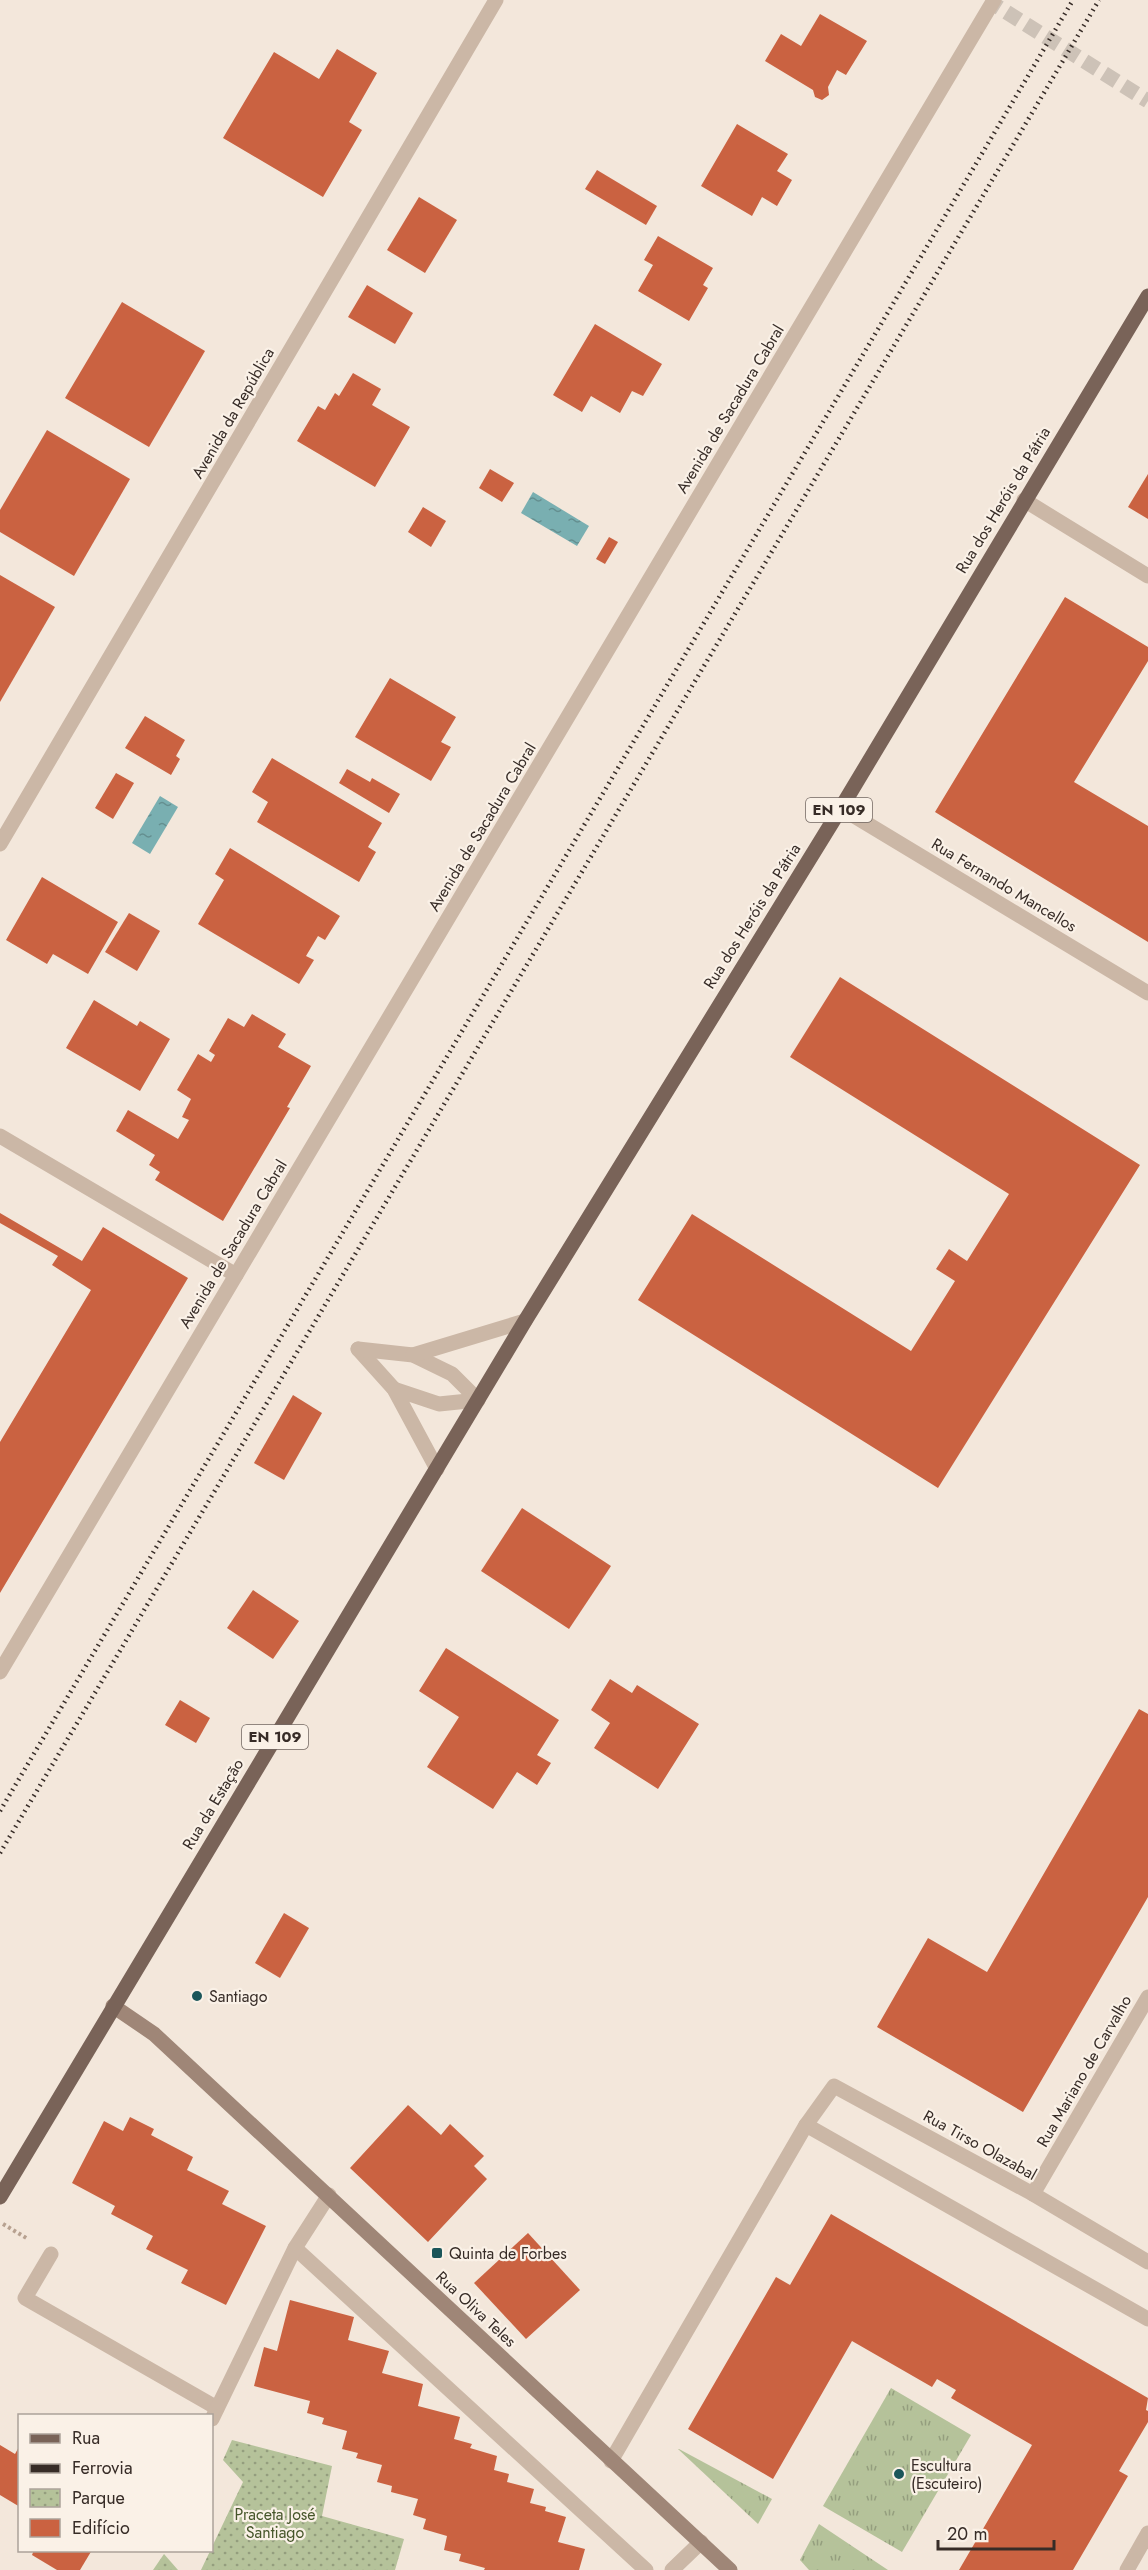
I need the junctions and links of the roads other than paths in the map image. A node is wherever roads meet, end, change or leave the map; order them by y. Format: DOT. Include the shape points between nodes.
graph roads {
  1 [pos="496,0"];
  2 [pos="994,0"];
  3 [pos="1148,296"];
  4 [pos="1024,500"];
  5 [pos="1148,576"];
  6 [pos="841,808"];
  7 [pos="0,844"];
  8 [pos="1148,993"];
  9 [pos="0,1136"];
  10 [pos="236,1275"];
  11 [pos="525,1321"];
  12 [pos="413,1354"];
  13 [pos="394,1389"];
  14 [pos="478,1400"];
  15 [pos="438,1469"];
  16 [pos="0,1672"];
  17 [pos="1148,1997"];
  18 [pos="113,2006"];
  19 [pos="806,2125"];
  20 [pos="1033,2194"];
  21 [pos="329,2195"];
  22 [pos="0,2198"];
  23 [pos="295,2248"];
  24 [pos="51,2254"];
  25 [pos="1148,2262"];
  26 [pos="1148,2319"];
  27 [pos="214,2414"];
  28 [pos="611,2461"];
  29 [pos="1148,2534"];
  30 [pos="700,2542"];
  31 [pos="646,2570"];
  32 [pos="672,2570"];
  33 [pos="730,2570"];
  34 [pos="1127,2570"];
  1 -- 7 [label="street, Avenida da República"];
  2 -- 10 [label="street, Avenida de Sacadura Cabral"];
  3 -- 4 [label="main road, Rua dos Heróis da Pátria / EN 109"];
  4 -- 5 [label="street"];
  4 -- 6 [label="main road, Rua dos Heróis da Pátria / EN 109"];
  6 -- 8 [label="street, Rua Fernando Mancellos"];
  6 -- 11 [label="main road, Rua dos Heróis da Pátria / EN 109"];
  9 -- 10 [label="street"];
  10 -- 16 [label="street, Avenida de Sacadura Cabral"];
  11 -- 12 [label="street"];
  11 -- 14 [label="main road, Rua dos Heróis da Pátria / EN 109"];
  12 -- 13 [label="street" via="358,1349"];
  12 -- 14 [label="street" via="452,1374"];
  13 -- 14 [label="street" via="439,1404"];
  13 -- 15 [label="street"];
  14 -- 15 [label="main road, Rua da Estação / EN 109"];
  15 -- 18 [label="main road, Rua da Estação / EN 109"];
  17 -- 20 [label="street, Rua Mariano de Carvalho"];
  18 -- 21 [label="main road, Rua Oliva Teles" via="154,2034"];
  18 -- 22 [label="main road, Rua da Estação / EN 109"];
  19 -- 20 [label="street, Rua Tirso Olazabal" via="834,2086"];
  19 -- 26 [label="street"];
  19 -- 28 [label="street, Rua Tirso Olazabal"];
  20 -- 25 [label="street, Rua Tirso Olazabal"];
  21 -- 23 [label="street"];
  21 -- 28 [label="main road, Rua Oliva Teles"];
  23 -- 27 [label="street"];
  23 -- 31 [label="street"];
  24 -- 27 [label="street" via="25,2298"];
  28 -- 30 [label="main road, Rua Oliva Teles"];
  29 -- 34 [label="street"];
  30 -- 32 [label="street"];
  30 -- 33 [label="main road, Rua Oliva Teles"];
}
